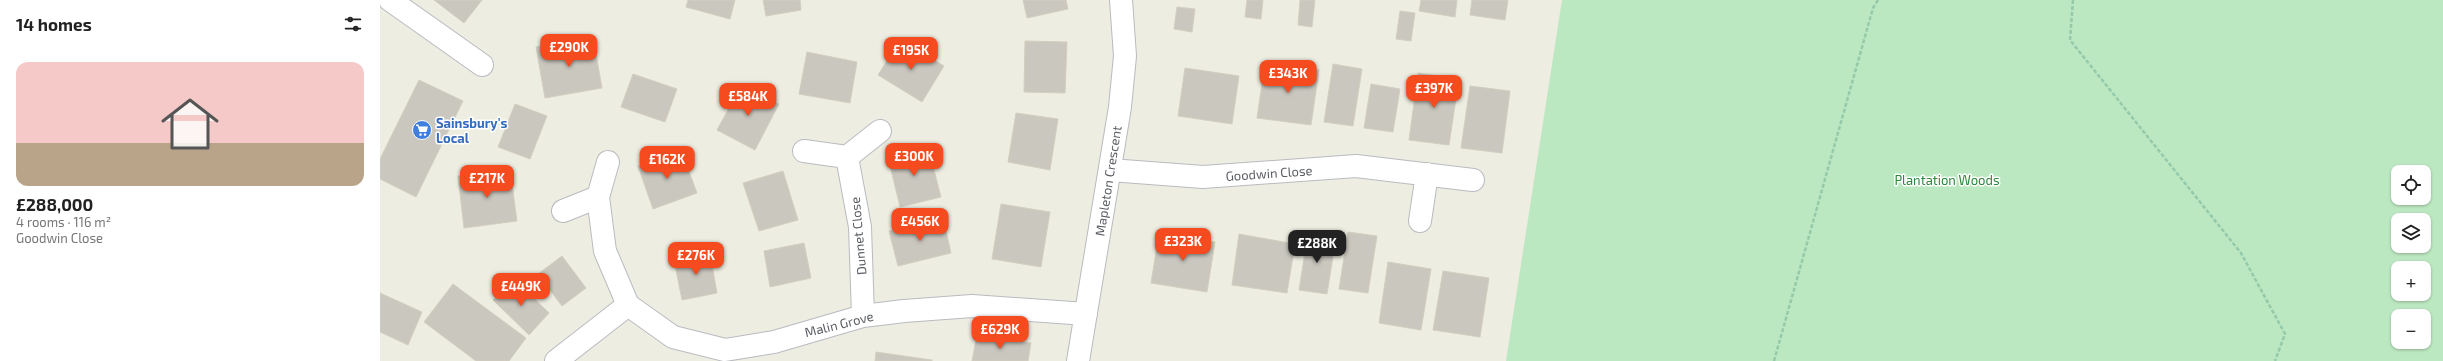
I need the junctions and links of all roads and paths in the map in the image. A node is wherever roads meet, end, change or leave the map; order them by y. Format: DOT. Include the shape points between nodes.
graph roads {
  1 [pos="390,0"];
  2 [pos="1121,0"];
  3 [pos="1878,0"];
  4 [pos="2073,0"];
  5 [pos="482,65"];
  6 [pos="880,131"];
  7 [pos="804,151"];
  8 [pos="848,158"];
  9 [pos="608,162"];
  10 [pos="1110,170"];
  11 [pos="1427,174"];
  12 [pos="1473,180"];
  13 [pos="598,197"];
  14 [pos="563,211"];
  15 [pos="1420,221"];
  16 [pos="628,305"];
  17 [pos="1086,314"];
  18 [pos="863,316"];
  19 [pos="556,361"];
  20 [pos="1078,361"];
  21 [pos="1774,361"];
  22 [pos="2276,361"];
  1 -- 5 [label="street"];
  2 -- 10 [label="street, Mapleton Crescent" via="1125,56"];
  3 -- 21 [label="path" via="1873,8"];
  4 -- 22 [label="path" via="2070,40 2241,253 2285,334"];
  6 -- 8 [label="street"];
  7 -- 8 [label="street"];
  8 -- 18 [label="street, Dunnet Close" via="860,227"];
  9 -- 13 [label="street"];
  10 -- 11 [label="street, Goodwin Close" via="1203,177 1356,166"];
  10 -- 17 [label="street, Mapleton Crescent"];
  11 -- 12 [label="street, Goodwin Close"];
  11 -- 15 [label="street"];
  13 -- 14 [label="street"];
  13 -- 16 [label="street" via="605,251"];
  16 -- 18 [label="street, Malin Grove" via="673,337 725,350 774,342"];
  16 -- 19 [label="street"];
  17 -- 18 [label="street, Malin Grove" via="972,306"];
  17 -- 20 [label="street, Mapleton Crescent"];
}
